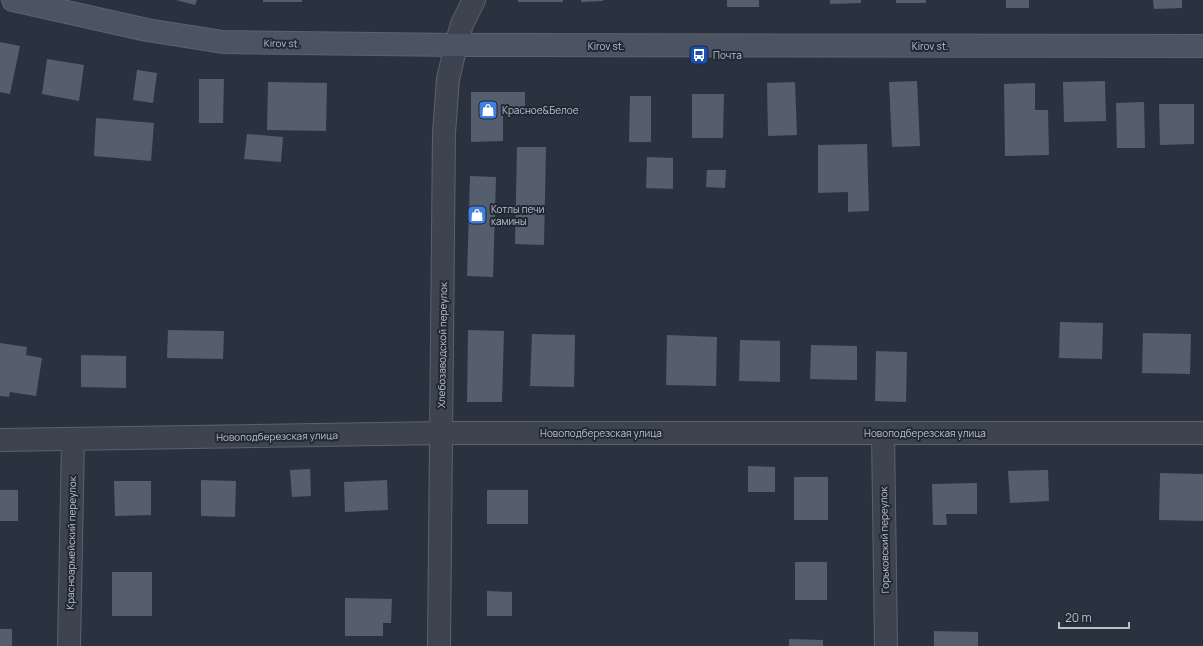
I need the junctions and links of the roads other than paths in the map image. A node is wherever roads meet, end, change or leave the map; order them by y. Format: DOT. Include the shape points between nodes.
graph roads {
  1 [pos="13,0"];
  2 [pos="474,0"];
  3 [pos="456,45"];
  4 [pos="1203,46"];
  5 [pos="441,433"];
  6 [pos="883,433"];
  7 [pos="1203,434"];
  8 [pos="72,439"];
  9 [pos="0,440"];
  10 [pos="69,646"];
  11 [pos="438,646"];
  12 [pos="886,646"];
  1 -- 3 [label="main road, Kirov st." via="147,30 222,42"];
  2 -- 3 [label="street, Хлебозаводской переулок" via="462,24"];
  3 -- 4 [label="main road, Kirov st."];
  3 -- 5 [label="street, Хлебозаводской переулок" via="448,79 444,133"];
  5 -- 6 [label="street, Новоподберезская улица"];
  5 -- 8 [label="street, Новоподберезская улица"];
  5 -- 11 [label="street, Хлебозаводской переулок"];
  6 -- 7 [label="street, Новоподберезская улица"];
  6 -- 12 [label="street, Горьковский переулок"];
  8 -- 9 [label="street, Новоподберезская улица"];
  8 -- 10 [label="street, Красноармейский переулок"];
}
